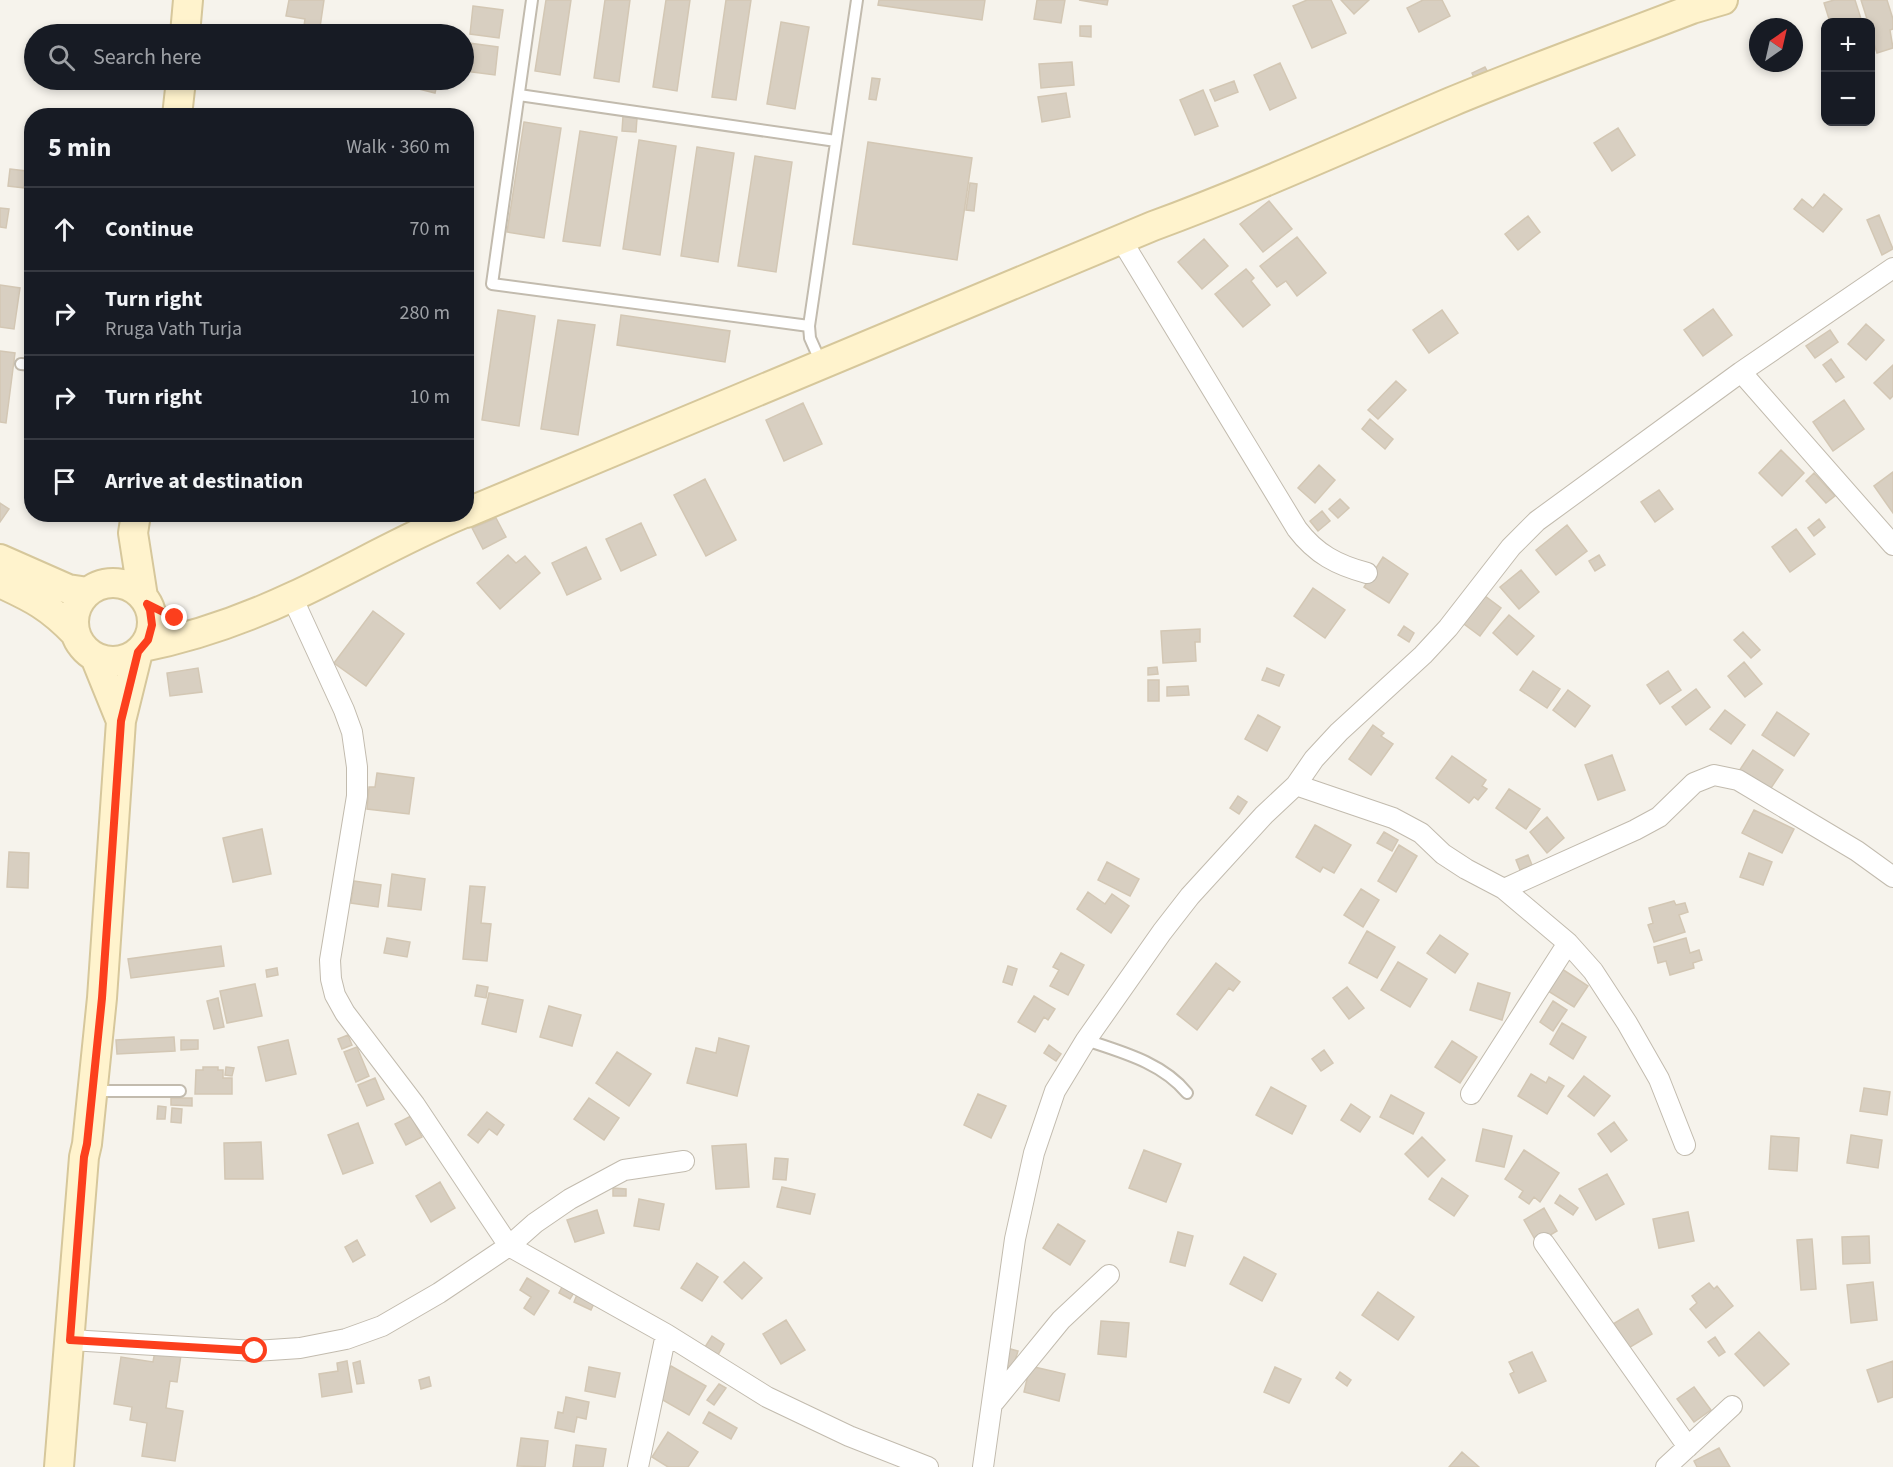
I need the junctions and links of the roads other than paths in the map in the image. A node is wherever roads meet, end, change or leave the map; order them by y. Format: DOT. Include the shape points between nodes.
graph roads {
  1 [pos="188,0"];
  2 [pos="532,0"];
  3 [pos="857,0"];
  4 [pos="1723,0"];
  5 [pos="1691,4"];
  6 [pos="186,24"];
  7 [pos="180,90"];
  8 [pos="519,95"];
  9 [pos="178,108"];
  10 [pos="836,141"];
  11 [pos="1122,241"];
  12 [pos="1893,268"];
  13 [pos="809,326"];
  14 [pos="822,365"];
  15 [pos="1741,372"];
  16 [pos="474,510"];
  17 [pos="442,522"];
  18 [pos="135,524"];
  19 [pos="1893,544"];
  20 [pos="0,559"];
  21 [pos="1367,573"];
  22 [pos="0,583"];
  23 [pos="94,588"];
  24 [pos="292,597"];
  25 [pos="145,600"];
  26 [pos="213,627"];
  27 [pos="75,633"];
  28 [pos="140,649"];
  29 [pos="95,657"];
  30 [pos="121,721"];
  31 [pos="1296,785"];
  32 [pos="1893,877"];
  33 [pos="1504,889"];
  34 [pos="1568,943"];
  35 [pos="1086,1040"];
  36 [pos="91,1091"];
  37 [pos="180,1091"];
  38 [pos="1188,1093"];
  39 [pos="1471,1094"];
  40 [pos="1685,1145"];
  41 [pos="684,1161"];
  42 [pos="1544,1243"];
  43 [pos="509,1246"];
  44 [pos="1108,1275"];
  45 [pos="666,1334"];
  46 [pos="70,1340"];
  47 [pos="993,1403"];
  48 [pos="1732,1406"];
  49 [pos="1688,1447"];
  50 [pos="59,1467"];
  51 [pos="638,1467"];
  52 [pos="928,1467"];
  53 [pos="983,1467"];
  54 [pos="1666,1467"];
  1 -- 6 [label="street"];
  2 -- 8 [label="lane"];
  3 -- 10 [label="lane"];
  4 -- 5 [label="street"];
  5 -- 11 [label="street"];
  7 -- 9 [label="street"];
  8 -- 10 [label="lane"];
  8 -- 13 [label="lane" via="492,284"];
  10 -- 13 [label="lane"];
  11 -- 14 [label="street"];
  11 -- 21 [label="street" via="1297,529 1319,554"];
  12 -- 15 [label="street"];
  13 -- 14 [label="lane"];
  14 -- 16 [label="street"];
  15 -- 19 [label="street"];
  15 -- 31 [label="street" via="1537,521 1511,547 1423,656 1339,732"];
  17 -- 24 [label="street"];
  18 -- 23 [label="street" via="123,557"];
  18 -- 25 [label="street"];
  20 -- 23 [label="street" via="68,589"];
  22 -- 27 [label="street" via="54,612"];
  23 -- 25 [label="street" via="116,583 131,587"];
  23 -- 27 [label="street" via="78,604"];
  24 -- 26 [label="street"];
  24 -- 43 [label="street" via="344,710 356,758 357,796 330,960 335,995 415,1105"];
  25 -- 26 [label="street" via="175,618"];
  25 -- 28 [label="street" via="152,625 148,640"];
  26 -- 28 [label="street"];
  27 -- 29 [label="street"];
  28 -- 29 [label="street" via="125,659"];
  28 -- 30 [label="street"];
  29 -- 30 [label="street"];
  30 -- 36 [label="street" via="102,998"];
  31 -- 33 [label="street" via="1393,818 1421,833 1466,869"];
  31 -- 35 [label="street" via="1190,896"];
  32 -- 33 [label="street" via="1738,780 1714,775 1694,783 1659,817"];
  33 -- 34 [label="street"];
  34 -- 39 [label="street"];
  34 -- 40 [label="street" via="1593,971 1627,1023 1659,1079"];
  35 -- 38 [label="lane" via="1154,1066 1177,1080"];
  35 -- 47 [label="street" via="1055,1091 1034,1153 1015,1239"];
  36 -- 37 [label="lane"];
  36 -- 46 [label="street"];
  41 -- 43 [label="street" via="624,1170 570,1199"];
  42 -- 49 [label="street"];
  43 -- 45 [label="street"];
  43 -- 46 [label="street" via="382,1326 346,1339 255,1351"];
  44 -- 47 [label="street" via="1062,1320"];
  45 -- 51 [label="street"];
  45 -- 52 [label="street" via="767,1397 849,1436"];
  46 -- 50 [label="street"];
  47 -- 53 [label="street"];
  48 -- 49 [label="street"];
  49 -- 54 [label="street"];
}
